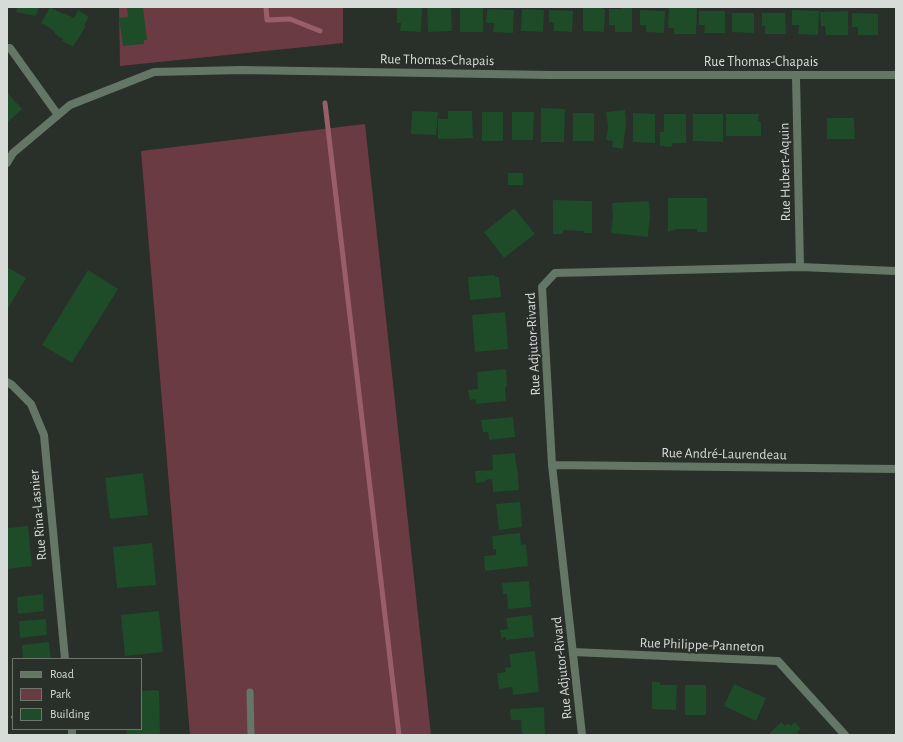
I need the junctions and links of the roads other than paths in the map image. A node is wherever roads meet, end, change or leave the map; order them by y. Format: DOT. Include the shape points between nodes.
graph roads {
  1 [pos="7,48"];
  2 [pos="796,76"];
  3 [pos="896,76"];
  4 [pos="58,115"];
  5 [pos="7,163"];
  6 [pos="800,267"];
  7 [pos="896,271"];
  8 [pos="7,382"];
  9 [pos="552,465"];
  10 [pos="896,468"];
  11 [pos="573,652"];
  12 [pos="65,658"];
  13 [pos="250,692"];
  14 [pos="250,735"];
  15 [pos="582,735"];
  16 [pos="845,735"];
  1 -- 4 [label="street" via="10,48"];
  2 -- 3 [label="street, Rue Thomas-Chapais"];
  2 -- 4 [label="street, Rue Thomas-Chapais" via="241,70 154,72 70,105"];
  2 -- 6 [label="street, Rue Hubert-Aquin"];
  4 -- 5 [label="street, Rue Thomas-Chapais" via="13,153"];
  6 -- 7 [label="street, Rue Adjutor-Rivard"];
  6 -- 9 [label="street, Rue Adjutor-Rivard" via="555,272 542,287"];
  8 -- 12 [label="street, Rue Rina-Lasnier" via="31,404 44,435"];
  9 -- 10 [label="street, Rue André-Laurendeau"];
  9 -- 11 [label="street, Rue Adjutor-Rivard"];
  11 -- 15 [label="street, Rue Adjutor-Rivard"];
  11 -- 16 [label="street, Rue Philippe-Panneton" via="778,661"];
  13 -- 14 [label="lane"];
}
